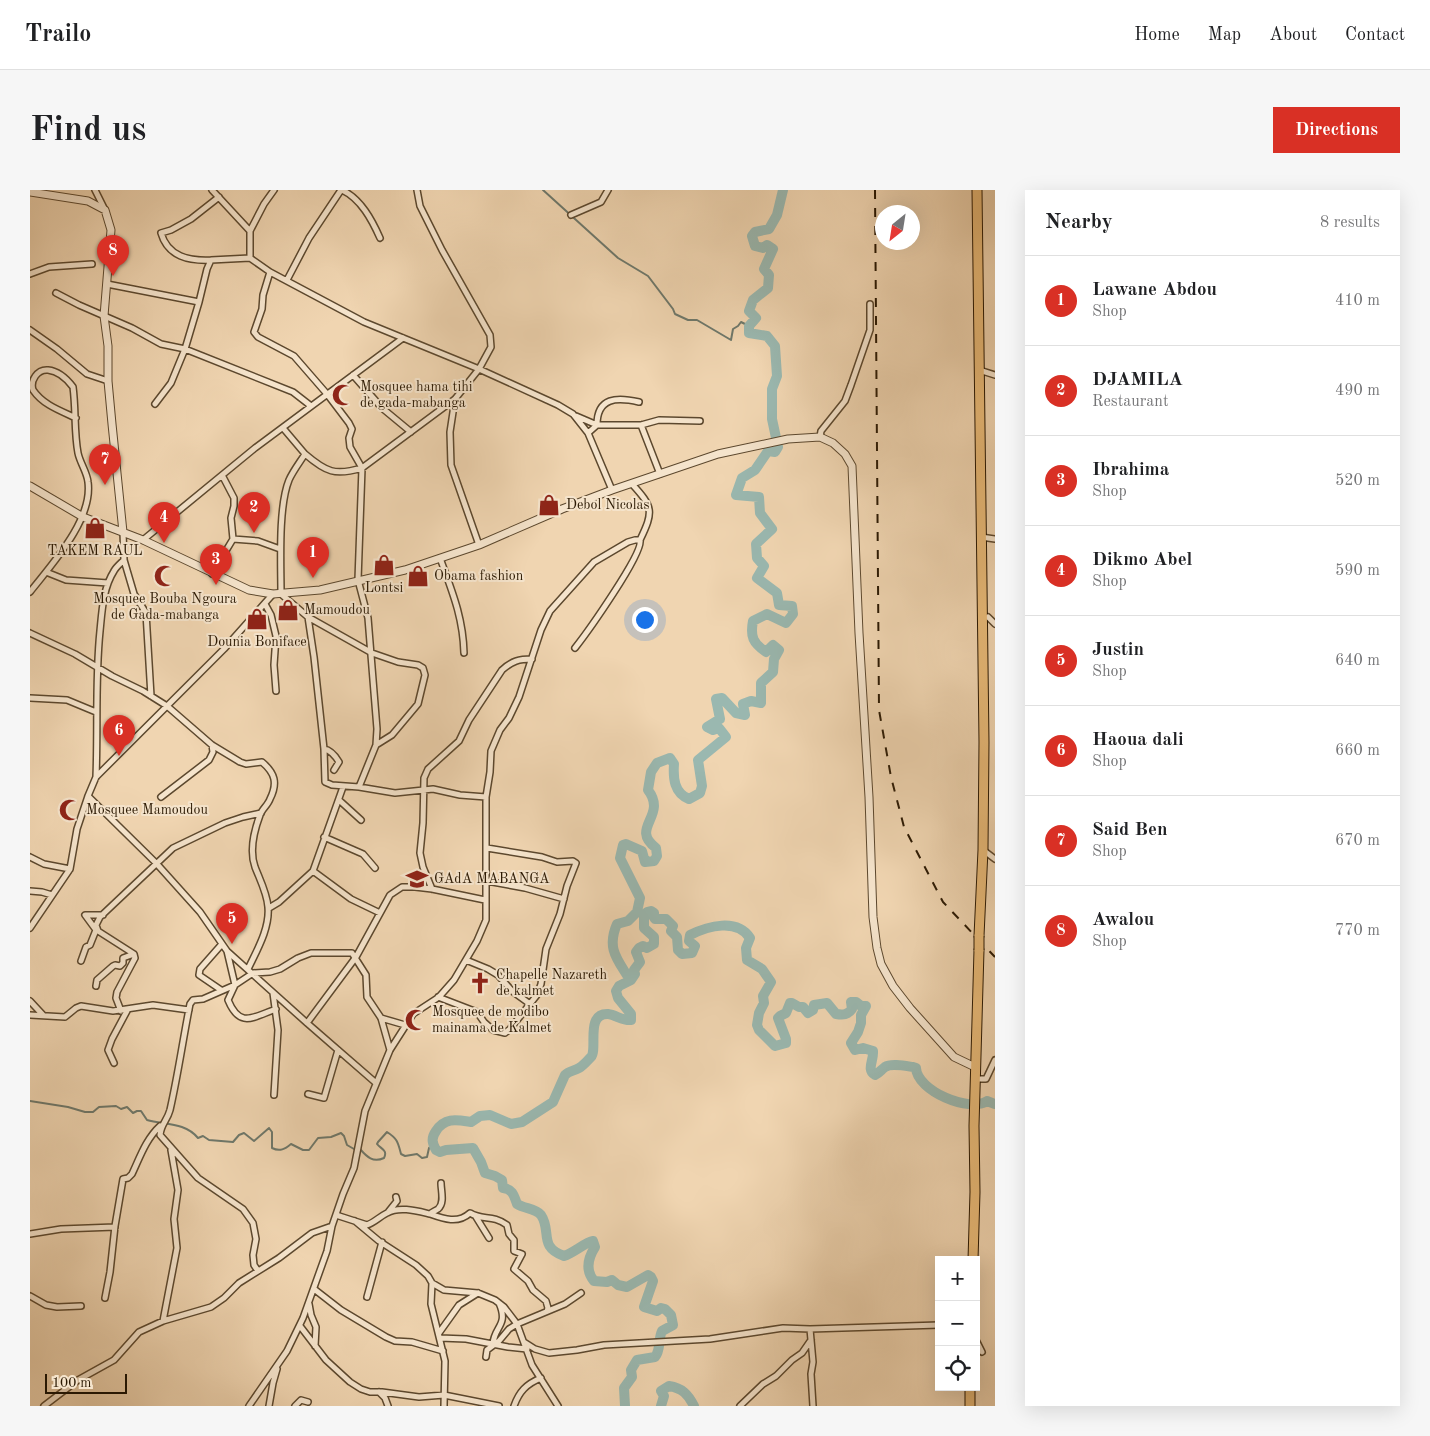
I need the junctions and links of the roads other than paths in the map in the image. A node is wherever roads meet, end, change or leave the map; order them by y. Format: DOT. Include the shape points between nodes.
graph roads {
  1 [pos="95,190"];
  2 [pos="274,190"];
  3 [pos="342,190"];
  4 [pos="417,190"];
  5 [pos="608,190"];
  6 [pos="976,190"];
  7 [pos="214,191"];
  8 [pos="30,192"];
  9 [pos="219,197"];
  10 [pos="105,210"];
  11 [pos="571,215"];
  12 [pos="250,231"];
  13 [pos="380,238"];
  14 [pos="250,258"];
  15 [pos="211,260"];
  16 [pos="92,264"];
  17 [pos="270,272"];
  18 [pos="30,274"];
  19 [pos="288,280"];
  20 [pos="107,284"];
  21 [pos="56,293"];
  22 [pos="199,302"];
  23 [pos="870,304"];
  24 [pos="104,316"];
  25 [pos="30,330"];
  26 [pos="403,338"];
  27 [pos="184,349"];
  28 [pos="479,369"];
  29 [pos="979,370"];
  30 [pos="353,375"];
  31 [pos="995,375"];
  32 [pos="108,381"];
  33 [pos="327,394"];
  34 [pos="455,400"];
  35 [pos="639,402"];
  36 [pos="154,404"];
  37 [pos="311,406"];
  38 [pos="573,414"];
  39 [pos="76,418"];
  40 [pos="700,421"];
  41 [pos="597,425"];
  42 [pos="641,425"];
  43 [pos="283,428"];
  44 [pos="411,432"];
  45 [pos="588,433"];
  46 [pos="820,437"];
  47 [pos="306,454"];
  48 [pos="362,468"];
  49 [pos="660,474"];
  50 [pos="222,475"];
  51 [pos="632,484"];
  52 [pos="30,486"];
  53 [pos="612,490"];
  54 [pos="83,517"];
  55 [pos="122,532"];
  56 [pos="981,537"];
  57 [pos="233,539"];
  58 [pos="995,539"];
  59 [pos="143,540"];
  60 [pos="640,540"];
  61 [pos="480,545"];
  62 [pos="280,549"];
  63 [pos="440,558"];
  64 [pos="124,560"];
  65 [pos="46,572"];
  66 [pos="212,574"];
  67 [pos="358,580"];
  68 [pos="108,583"];
  69 [pos="30,592"];
  70 [pos="277,594"];
  71 [pos="265,604"];
  72 [pos="988,616"];
  73 [pos="308,617"];
  74 [pos="995,624"];
  75 [pos="30,633"];
  76 [pos="574,648"];
  77 [pos="372,653"];
  78 [pos="464,653"];
  79 [pos="532,659"];
  80 [pos="97,666"];
  81 [pos="276,691"];
  82 [pos="151,696"];
  83 [pos="30,698"];
  84 [pos="167,706"];
  85 [pos="96,712"];
  86 [pos="212,745"];
  87 [pos="376,745"];
  88 [pos="324,749"];
  89 [pos="334,770"];
  90 [pos="96,778"];
  91 [pos="343,787"];
  92 [pos="359,787"];
  93 [pos="424,790"];
  94 [pos="88,796"];
  95 [pos="161,797"];
  96 [pos="486,797"];
  97 [pos="340,800"];
  98 [pos="261,813"];
  99 [pos="361,820"];
  100 [pos="324,837"];
  101 [pos="487,848"];
  102 [pos="983,850"];
  103 [pos="30,857"];
  104 [pos="995,858"];
  105 [pos="156,863"];
  106 [pos="375,868"];
  107 [pos="70,870"];
  108 [pos="313,870"];
  109 [pos="487,881"];
  110 [pos="432,889"];
  111 [pos="30,891"];
  112 [pos="52,895"];
  113 [pos="564,899"];
  114 [pos="485,900"];
  115 [pos="269,908"];
  116 [pos="380,913"];
  117 [pos="102,914"];
  118 [pos="30,928"];
  119 [pos="222,944"];
  120 [pos="227,951"];
  121 [pos="134,954"];
  122 [pos="356,957"];
  123 [pos="466,960"];
  124 [pos="81,961"];
  125 [pos="251,971"];
  126 [pos="235,985"];
  127 [pos="96,986"];
  128 [pos="221,990"];
  129 [pos="273,992"];
  130 [pos="438,997"];
  131 [pos="30,1001"];
  132 [pos="530,1004"];
  133 [pos="128,1009"];
  134 [pos="276,1009"];
  135 [pos="189,1010"];
  136 [pos="120,1011"];
  137 [pos="30,1015"];
  138 [pos="43,1015"];
  139 [pos="123,1018"];
  140 [pos="381,1018"];
  141 [pos="307,1023"];
  142 [pos="405,1025"];
  143 [pos="338,1050"];
  144 [pos="390,1050"];
  145 [pos="995,1060"];
  146 [pos="114,1062"];
  147 [pos="975,1067"];
  148 [pos="975,1082"];
  149 [pos="376,1083"];
  150 [pos="308,1094"];
  151 [pos="274,1095"];
  152 [pos="163,1124"];
  153 [pos="171,1149"];
  154 [pos="441,1183"];
  155 [pos="396,1197"];
  156 [pos="389,1212"];
  157 [pos="430,1214"];
  158 [pos="336,1215"];
  159 [pos="476,1217"];
  160 [pos="355,1221"];
  161 [pos="332,1226"];
  162 [pos="115,1227"];
  163 [pos="30,1234"];
  164 [pos="489,1238"];
  165 [pos="382,1242"];
  166 [pos="973,1256"];
  167 [pos="258,1271"];
  168 [pos="432,1283"];
  169 [pos="314,1289"];
  170 [pos="478,1293"];
  171 [pos="581,1293"];
  172 [pos="30,1296"];
  173 [pos="367,1297"];
  174 [pos="105,1298"];
  175 [pos="309,1303"];
  176 [pos="499,1303"];
  177 [pos="81,1306"];
  178 [pos="547,1311"];
  179 [pos="163,1322"];
  180 [pos="517,1324"];
  181 [pos="935,1325"];
  182 [pos="300,1326"];
  183 [pos="810,1329"];
  184 [pos="439,1336"];
  185 [pos="811,1340"];
  186 [pos="524,1342"];
  187 [pos="493,1344"];
  188 [pos="315,1346"];
  189 [pos="979,1346"];
  190 [pos="527,1349"];
  191 [pos="443,1351"];
  192 [pos="982,1352"];
  193 [pos="486,1357"];
  194 [pos="280,1362"];
  195 [pos="541,1378"];
  196 [pos="970,1391"];
  197 [pos="378,1392"];
  198 [pos="444,1395"];
  199 [pos="308,1402"];
  200 [pos="560,1405"];
  201 [pos="44,1406"];
  202 [pos="249,1406"];
  203 [pos="269,1406"];
  204 [pos="295,1406"];
  205 [pos="388,1406"];
  206 [pos="444,1406"];
  207 [pos="499,1406"];
  208 [pos="514,1406"];
  209 [pos="740,1406"];
  210 [pos="812,1406"];
  211 [pos="970,1406"];
  1 -- 10 [label="street"];
  2 -- 12 [label="street"];
  3 -- 13 [label="street" via="366,211"];
  3 -- 19 [label="street" via="309,238"];
  4 -- 28 [label="street" via="420,206 442,250 490,335 491,347"];
  5 -- 11 [label="street" via="601,202"];
  6 -- 29 [label="main road"];
  7 -- 9 [label="street"];
  8 -- 10 [label="street" via="88,201"];
  9 -- 12 [label="street"];
  9 -- 15 [label="street" via="191,219 161,233 169,249 179,256 195,261"];
  10 -- 20 [label="street" via="111,230"];
  12 -- 14 [label="street"];
  14 -- 15 [label="street"];
  14 -- 17 [label="street"];
  15 -- 22 [label="street"];
  16 -- 18 [label="street" via="49,267"];
  17 -- 19 [label="street"];
  17 -- 33 [label="street" via="254,332 294,356"];
  19 -- 26 [label="street" via="364,322"];
  20 -- 22 [label="street"];
  20 -- 24 [label="street"];
  21 -- 24 [label="street"];
  22 -- 27 [label="street"];
  23 -- 46 [label="street" via="870,330 852,386"];
  24 -- 27 [label="street" via="161,344"];
  24 -- 32 [label="street"];
  25 -- 32 [label="street" via="87,374"];
  26 -- 28 [label="street"];
  26 -- 30 [label="street"];
  27 -- 36 [label="street" via="171,383"];
  27 -- 37 [label="street" via="293,392"];
  28 -- 34 [label="street"];
  28 -- 38 [label="street"];
  29 -- 31 [label="street"];
  29 -- 56 [label="main road"];
  30 -- 33 [label="street"];
  30 -- 44 [label="street" via="382,408"];
  32 -- 55 [label="street"];
  33 -- 37 [label="street"];
  33 -- 48 [label="street" via="349,423 352,430 350,447"];
  34 -- 44 [label="street"];
  34 -- 61 [label="street" via="450,432 451,465"];
  35 -- 41 [label="street" via="611,400 602,406"];
  37 -- 43 [label="street"];
  38 -- 41 [label="street"];
  38 -- 45 [label="street"];
  39 -- 39 [label="street" via="73,387 68,380 50,370 36,374 30,383 31,389 43,401"];
  39 -- 54 [label="street" via="78,453 88,481"];
  40 -- 42 [label="street" via="659,420"];
  41 -- 42 [label="street"];
  41 -- 45 [label="street"];
  42 -- 49 [label="street"];
  43 -- 47 [label="street"];
  43 -- 50 [label="street"];
  44 -- 48 [label="street"];
  45 -- 53 [label="street"];
  46 -- 49 [label="street" via="788,439 718,454"];
  46 -- 147 [label="street" via="833,443 852,466 874,917 879,956 893,986 922,1021 954,1057"];
  47 -- 48 [label="street" via="320,467 332,472 346,473"];
  47 -- 62 [label="street" via="285,492"];
  48 -- 67 [label="street"];
  49 -- 51 [label="street"];
  50 -- 57 [label="street" via="234,498 231,518"];
  50 -- 59 [label="street"];
  51 -- 53 [label="street"];
  51 -- 60 [label="street" via="649,508 649,521"];
  52 -- 54 [label="street"];
  53 -- 61 [label="street"];
  54 -- 55 [label="street"];
  54 -- 65 [label="street"];
  55 -- 59 [label="street"];
  55 -- 64 [label="street"];
  56 -- 58 [label="street"];
  56 -- 102 [label="main road"];
  57 -- 62 [label="street" via="258,541"];
  57 -- 66 [label="street"];
  59 -- 66 [label="street"];
  60 -- 76 [label="street" via="641,546 626,572 596,621"];
  60 -- 79 [label="street" via="628,542 594,562 550,611"];
  61 -- 63 [label="street"];
  62 -- 70 [label="street"];
  63 -- 67 [label="street" via="405,570"];
  63 -- 78 [label="street" via="457,604"];
  64 -- 68 [label="street"];
  64 -- 82 [label="street" via="134,594 146,613"];
  65 -- 68 [label="street" via="66,580"];
  65 -- 69 [label="street"];
  66 -- 70 [label="street" via="249,590"];
  67 -- 70 [label="street" via="320,590"];
  67 -- 77 [label="street" via="368,618"];
  68 -- 80 [label="street"];
  70 -- 71 [label="street"];
  70 -- 73 [label="street"];
  71 -- 81 [label="street" via="276,636"];
  71 -- 84 [label="street"];
  72 -- 74 [label="street"];
  73 -- 77 [label="street"];
  73 -- 88 [label="street"];
  75 -- 80 [label="street"];
  77 -- 87 [label="street"];
  77 -- 87 [label="street" via="418,665 425,675 418,704 392,735"];
  79 -- 93 [label="street" via="518,659 502,670 459,741 428,769"];
  79 -- 96 [label="street" via="519,697 491,751"];
  80 -- 82 [label="street"];
  80 -- 85 [label="street"];
  82 -- 84 [label="street"];
  83 -- 85 [label="street" via="68,700"];
  84 -- 86 [label="street"];
  84 -- 90 [label="street"];
  85 -- 90 [label="street"];
  86 -- 95 [label="street" via="214,752 209,760"];
  86 -- 98 [label="street" via="240,762 262,762 270,769 274,789"];
  87 -- 92 [label="street"];
  88 -- 89 [label="street" via="338,760"];
  88 -- 91 [label="street" via="325,782"];
  90 -- 94 [label="street"];
  91 -- 92 [label="street"];
  91 -- 97 [label="street"];
  92 -- 93 [label="street" via="395,793"];
  93 -- 96 [label="street"];
  93 -- 110 [label="street" via="420,853"];
  94 -- 105 [label="street"];
  94 -- 107 [label="street" via="77,829"];
  96 -- 101 [label="street"];
  97 -- 99 [label="street"];
  97 -- 100 [label="street"];
  98 -- 105 [label="street" via="225,824 173,848"];
  98 -- 115 [label="street" via="252,846 254,865"];
  100 -- 106 [label="street" via="362,854"];
  100 -- 108 [label="street"];
  101 -- 109 [label="street"];
  101 -- 113 [label="street" via="557,862 575,861"];
  102 -- 104 [label="street"];
  102 -- 147 [label="main road, bridge"];
  103 -- 107 [label="street"];
  105 -- 117 [label="street"];
  105 -- 119 [label="street" via="200,912"];
  107 -- 112 [label="street"];
  108 -- 115 [label="street"];
  108 -- 116 [label="street" via="351,900"];
  109 -- 113 [label="street"];
  109 -- 114 [label="street"];
  110 -- 114 [label="street"];
  110 -- 116 [label="street" via="402,887 390,895"];
  111 -- 112 [label="street"];
  112 -- 118 [label="street"];
  113 -- 132 [label="street" via="546,950 541,984"];
  114 -- 123 [label="street" via="486,920"];
  115 -- 125 [label="street" via="267,925"];
  116 -- 122 [label="street"];
  117 -- 121 [label="street" via="96,925 98,931"];
  117 -- 124 [label="street" via="85,914 96,930"];
  119 -- 120 [label="street"];
  119 -- 128 [label="street" via="200,969 199,975"];
  120 -- 125 [label="street"];
  120 -- 126 [label="street"];
  121 -- 127 [label="street" via="123,958 120,966 113,966 97,980"];
  121 -- 136 [label="street" via="135,958 117,992"];
  122 -- 125 [label="street" via="348,952 311,953 280,969"];
  122 -- 140 [label="street" via="366,975 367,997"];
  122 -- 141 [label="street"];
  123 -- 130 [label="street"];
  123 -- 132 [label="street" via="493,972"];
  125 -- 126 [label="street"];
  125 -- 129 [label="street"];
  126 -- 128 [label="street"];
  126 -- 134 [label="street" via="228,1000 238,1017 246,1020"];
  128 -- 135 [label="street" via="193,1000"];
  129 -- 134 [label="street"];
  129 -- 141 [label="street"];
  130 -- 132 [label="street" via="477,1012 493,1030 501,1032 510,1029"];
  130 -- 142 [label="street" via="413,1014"];
  131 -- 138 [label="street"];
  133 -- 135 [label="street" via="152,1005"];
  133 -- 136 [label="street"];
  133 -- 139 [label="street"];
  134 -- 151 [label="street"];
  135 -- 152 [label="street" via="169,1114"];
  136 -- 138 [label="street" via="81,1006 66,1016"];
  136 -- 139 [label="street"];
  137 -- 138 [label="street"];
  139 -- 146 [label="street" via="108,1050"];
  140 -- 142 [label="street"];
  140 -- 144 [label="street"];
  141 -- 143 [label="street"];
  142 -- 144 [label="street"];
  143 -- 149 [label="street"];
  143 -- 150 [label="street" via="324,1098"];
  144 -- 149 [label="street"];
  145 -- 148 [label="street" via="986,1079"];
  147 -- 148 [label="main road"];
  148 -- 166 [label="main road"];
  149 -- 158 [label="street" via="365,1112 354,1168"];
  152 -- 153 [label="street" via="160,1135"];
  152 -- 162 [label="street" via="147,1141 132,1174 123,1179"];
  153 -- 167 [label="street" via="198,1178 243,1209 253,1223 256,1239 253,1256"];
  153 -- 179 [label="street" via="178,1190 174,1219 177,1248"];
  154 -- 157 [label="street" via="439,1209"];
  155 -- 156 [label="street" via="397,1201"];
  156 -- 157 [label="street" via="412,1210"];
  156 -- 160 [label="street" via="367,1225"];
  157 -- 159 [label="street" via="455,1220 470,1212"];
  158 -- 160 [label="street"];
  158 -- 161 [label="street"];
  159 -- 164 [label="street"];
  159 -- 178 [label="street" via="498,1218 507,1225 514,1240 514,1251 522,1254 514,1270 546,1301"];
  160 -- 165 [label="street"];
  161 -- 167 [label="street" via="312,1233"];
  161 -- 169 [label="street"];
  162 -- 163 [label="street"];
  162 -- 174 [label="street"];
  165 -- 168 [label="street" via="416,1265"];
  165 -- 173 [label="street"];
  167 -- 179 [label="street" via="211,1307"];
  168 -- 170 [label="street" via="444,1290"];
  168 -- 184 [label="street" via="431,1304"];
  169 -- 175 [label="street"];
  169 -- 191 [label="street" via="386,1337"];
  170 -- 176 [label="street"];
  170 -- 184 [label="street" via="460,1305"];
  171 -- 178 [label="street"];
  172 -- 177 [label="street" via="46,1305"];
  175 -- 182 [label="street"];
  175 -- 188 [label="street" via="316,1326"];
  176 -- 180 [label="street"];
  176 -- 187 [label="street" via="503,1317"];
  178 -- 180 [label="street"];
  179 -- 201 [label="street" via="139,1332 114,1360 78,1380"];
  180 -- 186 [label="street"];
  180 -- 187 [label="street"];
  181 -- 183 [label="street"];
  182 -- 188 [label="street"];
  182 -- 194 [label="street"];
  183 -- 185 [label="street"];
  183 -- 186 [label="street" via="783,1328 710,1339 604,1345 550,1353"];
  184 -- 187 [label="street"];
  184 -- 191 [label="street"];
  185 -- 209 [label="street" via="802,1353"];
  185 -- 210 [label="street"];
  186 -- 190 [label="street"];
  187 -- 190 [label="street"];
  187 -- 193 [label="street"];
  188 -- 197 [label="street" via="350,1382 361,1389"];
  189 -- 192 [label="street"];
  190 -- 195 [label="street"];
  191 -- 198 [label="street"];
  194 -- 202 [label="street"];
  194 -- 203 [label="street"];
  195 -- 200 [label="street"];
  195 -- 208 [label="street" via="522,1389"];
  196 -- 211 [label="main road"];
  197 -- 198 [label="street" via="419,1397"];
  197 -- 205 [label="street"];
  198 -- 206 [label="street"];
  198 -- 207 [label="street"];
  199 -- 204 [label="street" via="301,1400"];
}
